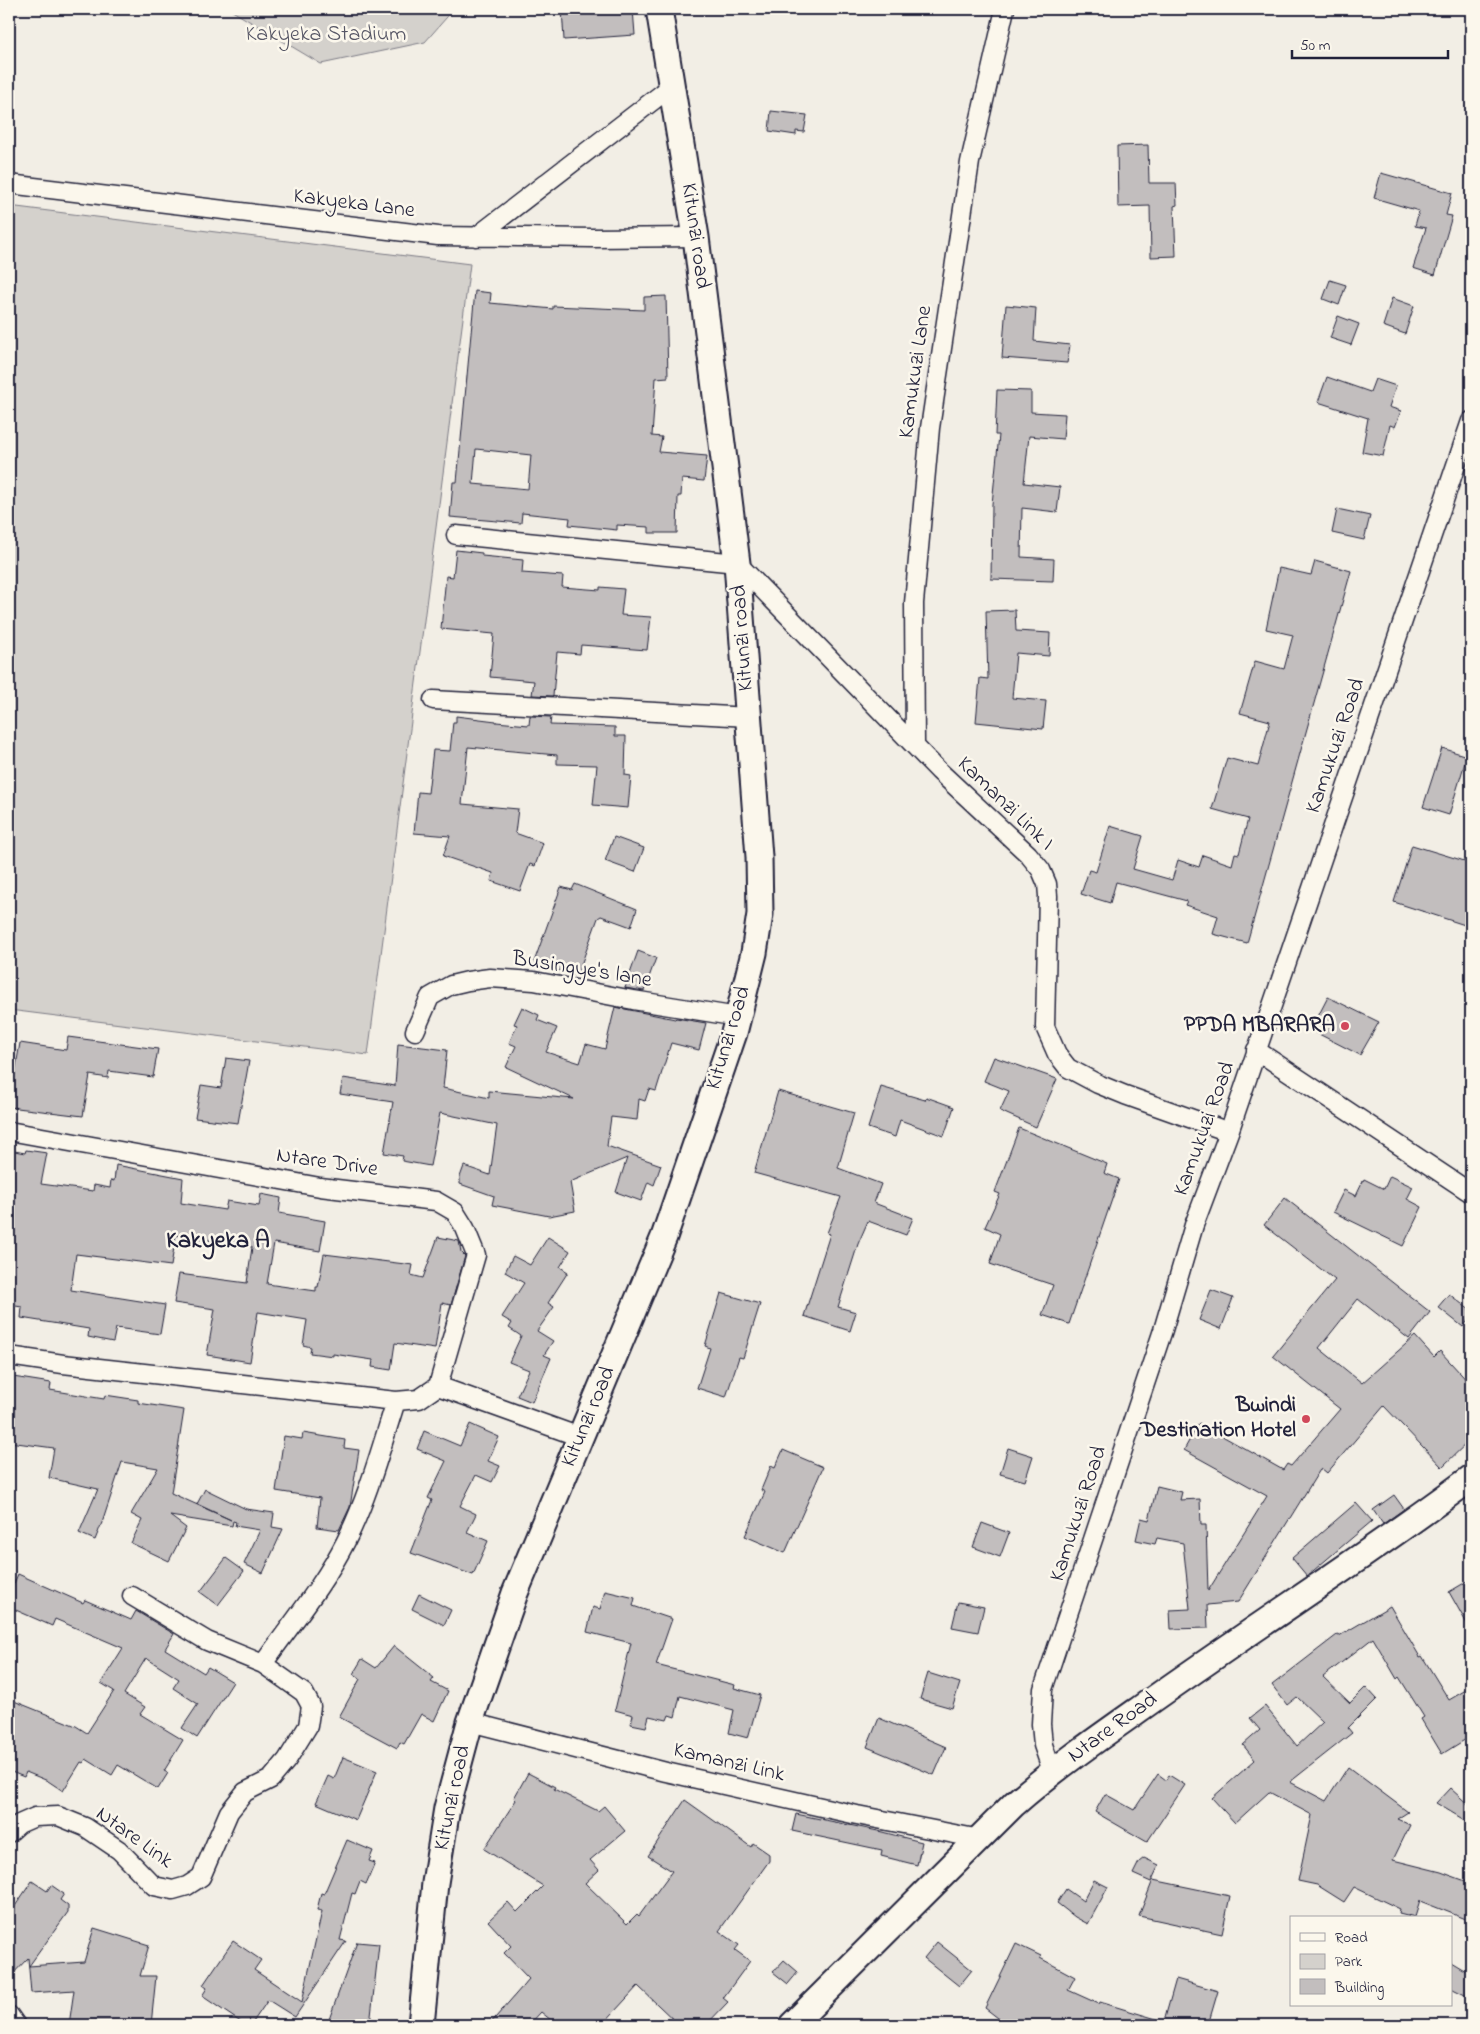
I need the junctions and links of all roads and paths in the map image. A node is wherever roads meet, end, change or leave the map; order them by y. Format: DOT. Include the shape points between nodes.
graph roads {
  1 [pos="659,9"];
  2 [pos="1005,9"];
  3 [pos="672,86"];
  4 [pos="9,184"];
  5 [pos="696,237"];
  6 [pos="476,238"];
  7 [pos="1471,421"];
  8 [pos="456,534"];
  9 [pos="737,563"];
  10 [pos="433,700"];
  11 [pos="749,717"];
  12 [pos="915,746"];
  13 [pos="738,1017"];
  14 [pos="415,1031"];
  15 [pos="1256,1050"];
  16 [pos="9,1131"];
  17 [pos="1229,1132"];
  18 [pos="1471,1193"];
  19 [pos="9,1356"];
  20 [pos="438,1386"];
  21 [pos="396,1401"];
  22 [pos="580,1438"];
  23 [pos="1471,1478"];
  24 [pos="132,1596"];
  25 [pos="263,1664"];
  26 [pos="470,1722"];
  27 [pos="1052,1771"];
  28 [pos="9,1833"];
  29 [pos="980,1839"];
  30 [pos="9,2015"];
  31 [pos="16,2025"];
  32 [pos="421,2025"];
  33 [pos="792,2025"];
  1 -- 3 [label="street, Kitunzi road"];
  2 -- 12 [label="street, Kamukuzi Lane" via="970,162 930,428 914,603"];
  3 -- 5 [label="street, Kitunzi road"];
  3 -- 6 [label="street"];
  4 -- 6 [label="street, Kakyeka Lane" via="374,229"];
  5 -- 6 [label="street, Kakyeka Lane"];
  5 -- 9 [label="street, Kitunzi road"];
  7 -- 15 [label="street, Kamukuzi Road"];
  8 -- 9 [label="street"];
  9 -- 11 [label="street, Kitunzi road"];
  9 -- 12 [label="street, Kamanzi Link I"];
  10 -- 11 [label="street"];
  11 -- 13 [label="street, Kitunzi road" via="760,914"];
  12 -- 17 [label="street, Kamanzi Link I" via="1041,870 1048,896 1045,1027 1057,1054 1068,1068 1125,1095"];
  13 -- 14 [label="street, Busingye's lane" via="534,981 490,978 451,985 430,996"];
  13 -- 22 [label="street, Kitunzi road" via="664,1237"];
  15 -- 17 [label="street, Kamukuzi Road"];
  15 -- 18 [label="street"];
  16 -- 20 [label="street, Ntare Drive" via="320,1187 442,1204 455,1212 476,1255"];
  17 -- 27 [label="street, Kamukuzi Road" via="1194,1225 1163,1330 1043,1689 1043,1745"];
  19 -- 21 [label="street"];
  20 -- 21 [label="street" via="419,1399"];
  20 -- 22 [label="street"];
  21 -- 25 [label="street" via="368,1488 347,1539"];
  22 -- 26 [label="street, Kitunzi road" via="515,1593"];
  23 -- 27 [label="street, Ntare Road"];
  24 -- 25 [label="street, Ntare Link" via="206,1641"];
  25 -- 28 [label="street, Ntare Link" via="304,1692 311,1706 308,1726 272,1779 245,1792 229,1812 201,1877 173,1890 154,1886 119,1850 85,1827 58,1816 35,1817"];
  26 -- 29 [label="street, Kamanzi Link" via="857,1816"];
  26 -- 32 [label="street, Kitunzi road" via="448,1808 436,1883"];
  27 -- 29 [label="street, Ntare Road"];
  29 -- 33 [label="street, Ntare Road"];
  30 -- 31 [label="street"];
}
